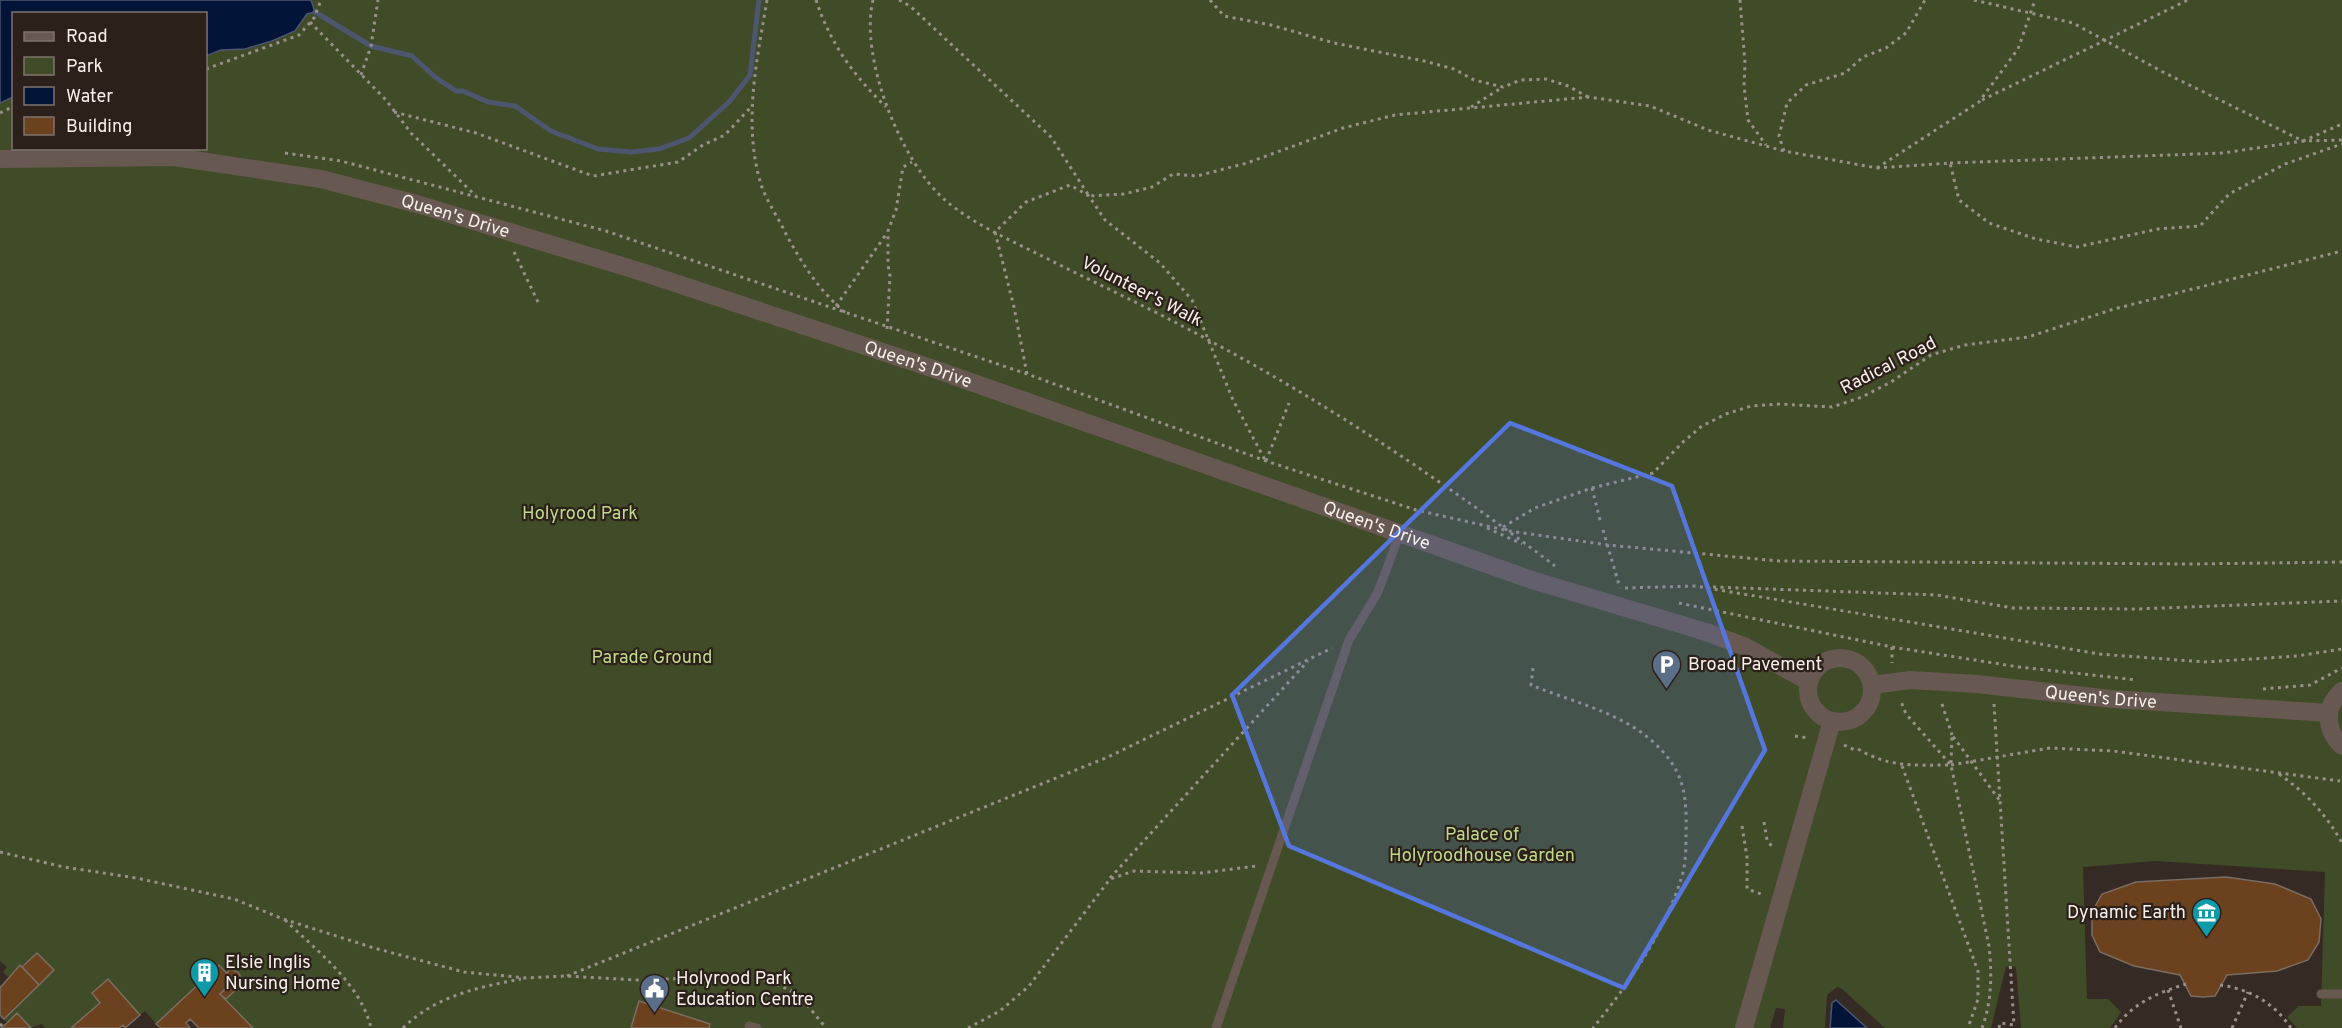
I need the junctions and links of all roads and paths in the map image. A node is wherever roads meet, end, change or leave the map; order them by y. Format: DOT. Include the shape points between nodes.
graph roads {
  1 [pos="321,0"];
  2 [pos="378,0"];
  3 [pos="767,0"];
  4 [pos="816,0"];
  5 [pos="873,0"];
  6 [pos="899,0"];
  7 [pos="1210,0"];
  8 [pos="1740,0"];
  9 [pos="1925,0"];
  10 [pos="1974,0"];
  11 [pos="2034,0"];
  12 [pos="2188,0"];
  13 [pos="2030,14"];
  14 [pos="310,22"];
  15 [pos="2109,40"];
  16 [pos="207,69"];
  17 [pos="361,75"];
  18 [pos="1503,87"];
  19 [pos="1589,97"];
  20 [pos="1979,102"];
  21 [pos="751,107"];
  22 [pos="887,108"];
  23 [pos="1469,108"];
  24 [pos="394,112"];
  25 [pos="2342,124"];
  26 [pos="2303,141"];
  27 [pos="2342,142"];
  28 [pos="1767,146"];
  29 [pos="1784,151"];
  30 [pos="0,159"];
  31 [pos="912,162"];
  32 [pos="1950,163"];
  33 [pos="1877,168"];
  34 [pos="1089,196"];
  35 [pos="477,197"];
  36 [pos="502,230"];
  37 [pos="888,231"];
  38 [pos="995,232"];
  39 [pos="2342,251"];
  40 [pos="539,304"];
  41 [pos="836,306"];
  42 [pos="850,316"];
  43 [pos="887,329"];
  44 [pos="1208,339"];
  45 [pos="1027,374"];
  46 [pos="1289,403"];
  47 [pos="1592,488"];
  48 [pos="1601,524"];
  49 [pos="1480,525"];
  50 [pos="1503,527"];
  51 [pos="1603,530"];
  52 [pos="1509,531"];
  53 [pos="1400,533"];
  54 [pos="1608,544"];
  55 [pos="1529,547"];
  56 [pos="2342,562"];
  57 [pos="1563,573"];
  58 [pos="1696,586"];
  59 [pos="1620,588"];
  60 [pos="1642,594"];
  61 [pos="2342,601"];
  62 [pos="1676,602"];
  63 [pos="1349,640"];
  64 [pos="2342,649"];
  65 [pos="1310,659"];
  66 [pos="1533,668"];
  67 [pos="2342,668"];
  68 [pos="2147,681"];
  69 [pos="1809,682"];
  70 [pos="1872,686"];
  71 [pos="2261,689"];
  72 [pos="2342,691"];
  73 [pos="1942,704"];
  74 [pos="1994,704"];
  75 [pos="2329,713"];
  76 [pos="1906,714"];
  77 [pos="1832,721"];
  78 [pos="1952,735"];
  79 [pos="2342,746"];
  80 [pos="1858,749"];
  81 [pos="1997,756"];
  82 [pos="1971,761"];
  83 [pos="1951,765"];
  84 [pos="1902,766"];
  85 [pos="2278,773"];
  86 [pos="2340,782"];
  87 [pos="2000,801"];
  88 [pos="1764,822"];
  89 [pos="1742,826"];
  90 [pos="2342,843"];
  91 [pos="1774,849"];
  92 [pos="0,852"];
  93 [pos="1273,863"];
  94 [pos="1104,884"];
  95 [pos="1761,894"];
  96 [pos="283,919"];
  97 [pos="565,976"];
  98 [pos="526,978"];
  99 [pos="2186,984"];
  100 [pos="2220,985"];
  101 [pos="2168,990"];
  102 [pos="2248,992"];
  103 [pos="2320,994"];
  104 [pos="2342,994"];
  105 [pos="5,1024"];
  106 [pos="0,1026"];
  107 [pos="2014,1027"];
  108 [pos="2116,1027"];
  109 [pos="370,1028"];
  110 [pos="403,1028"];
  111 [pos="826,1028"];
  112 [pos="968,1028"];
  113 [pos="1216,1028"];
  114 [pos="1593,1028"];
  115 [pos="1744,1028"];
  116 [pos="1968,1028"];
  117 [pos="1982,1028"];
  118 [pos="1999,1028"];
  119 [pos="2181,1028"];
  120 [pos="2232,1028"];
  121 [pos="2291,1028"];
  1 -- 14 [label="path"];
  2 -- 17 [label="path" via="371,46"];
  3 -- 21 [label="path"];
  4 -- 22 [label="path" via="840,56"];
  5 -- 22 [label="path, Volunteer's Walk" via="870,30"];
  6 -- 34 [label="path" via="1052,137"];
  7 -- 18 [label="path" via="1224,16 1424,61"];
  8 -- 28 [label="path" via="1748,120"];
  9 -- 29 [label="path" via="1906,33 1886,48 1863,57 1845,73 1806,85 1786,103 1779,136"];
  10 -- 13 [label="path"];
  11 -- 13 [label="path"];
  12 -- 15 [label="path"];
  13 -- 15 [label="path" via="2073,23"];
  13 -- 20 [label="path" via="2018,48"];
  14 -- 16 [label="path" via="299,34"];
  14 -- 17 [label="path"];
  15 -- 20 [label="path"];
  15 -- 26 [label="path" via="2163,72"];
  17 -- 24 [label="path"];
  18 -- 19 [label="path" via="1521,80 1546,79"];
  18 -- 23 [label="path"];
  19 -- 23 [label="path"];
  19 -- 28 [label="path" via="1650,106 1708,130"];
  20 -- 33 [label="path"];
  21 -- 24 [label="path" via="725,135 678,162 593,176 476,133"];
  21 -- 41 [label="path" via="760,184 796,254"];
  22 -- 31 [label="path, Volunteer's Walk"];
  23 -- 34 [label="path" via="1395,115 1344,128 1247,163 1197,176 1173,174 1152,187 1124,194"];
  24 -- 35 [label="path"];
  25 -- 26 [label="path"];
  26 -- 27 [label="path"];
  26 -- 32 [label="path" via="2223,153"];
  27 -- 32 [label="path" via="2285,164 2229,194 2200,226 2158,229 2077,247 2036,239 1989,223 1959,200"];
  28 -- 29 [label="path"];
  29 -- 33 [label="path"];
  30 -- 36 [label="street, Queen's Drive" via="174,157 259,168 332,182"];
  31 -- 37 [label="path" via="903,167"];
  31 -- 38 [label="path, Volunteer's Walk" via="945,200"];
  32 -- 33 [label="path"];
  34 -- 38 [label="path" via="1070,185 1026,202"];
  34 -- 44 [label="path" via="1105,220 1160,263 1192,300"];
  36 -- 40 [label="path"];
  36 -- 53 [label="street, Queen's Drive" via="642,272 914,363"];
  37 -- 41 [label="path"];
  37 -- 43 [label="path" via="891,276"];
  38 -- 44 [label="path, Volunteer's Walk"];
  38 -- 45 [label="path"];
  39 -- 47 [label="path, Radical Road" via="2114,309 2028,338 1965,345 1931,355 1891,382 1832,407 1779,404 1752,406 1726,414 1702,426 1653,473"];
  41 -- 42 [label="path"];
  44 -- 46 [label="path" via="1233,400 1266,461"];
  44 -- 50 [label="path, Volunteer's Walk" via="1368,434"];
  47 -- 48 [label="path"];
  47 -- 50 [label="path, Radical Road" via="1535,508"];
  49 -- 55 [label="path"];
  50 -- 52 [label="path, Volunteer's Walk"];
  51 -- 54 [label="path"];
  52 -- 54 [label="path"];
  52 -- 55 [label="path, Volunteer's Walk"];
  53 -- 63 [label="lane" via="1378,592"];
  53 -- 69 [label="street, Queen's Drive" via="1562,590 1726,639"];
  54 -- 56 [label="path" via="1779,561"];
  54 -- 59 [label="path"];
  55 -- 57 [label="path"];
  58 -- 59 [label="path"];
  58 -- 61 [label="path" via="1937,595 2013,608 2136,609"];
  58 -- 64 [label="path" via="2099,654 2205,662"];
  59 -- 60 [label="path"];
  62 -- 68 [label="path" via="1903,649 2019,668"];
  63 -- 65 [label="path"];
  63 -- 93 [label="lane"];
  65 -- 94 [label="path"];
  65 -- 97 [label="path" via="1108,757"];
  66 -- 114 [label="path" via="1531,686 1618,720 1650,740 1674,765 1687,797 1682,878 1643,957"];
  67 -- 71 [label="path" via="2310,685"];
  69 -- 70 [label="street" via="1814,670 1824,662 1842,658 1860,664"];
  69 -- 77 [label="street" via="1812,706"];
  70 -- 75 [label="street, Queen's Drive" via="1910,680 2133,701"];
  70 -- 77 [label="street" via="1871,698 1862,714 1845,722"];
  72 -- 75 [label="street"];
  73 -- 78 [label="path"];
  74 -- 81 [label="path"];
  75 -- 79 [label="street" via="2332,734"];
  76 -- 83 [label="path"];
  77 -- 115 [label="street"];
  78 -- 82 [label="path"];
  78 -- 83 [label="path"];
  80 -- 84 [label="path" via="1878,761"];
  81 -- 82 [label="path"];
  81 -- 85 [label="path" via="2049,748 2113,751"];
  81 -- 87 [label="path"];
  82 -- 83 [label="path"];
  82 -- 87 [label="path"];
  83 -- 84 [label="path"];
  83 -- 117 [label="path" via="1989,946 1990,1001"];
  84 -- 116 [label="path" via="1977,971 1978,999"];
  85 -- 86 [label="path"];
  85 -- 90 [label="path" via="2305,793"];
  87 -- 107 [label="path"];
  88 -- 91 [label="path" via="1767,840"];
  89 -- 95 [label="path" via="1747,889"];
  92 -- 96 [label="path" via="212,894 258,907"];
  93 -- 94 [label="path" via="1201,873 1134,871 1117,875"];
  93 -- 113 [label="lane"];
  94 -- 112 [label="path" via="1029,986 1000,1011"];
  96 -- 98 [label="path" via="464,972"];
  96 -- 109 [label="path" via="350,988"];
  97 -- 98 [label="path"];
  97 -- 111 [label="path" via="638,980 755,976 790,990"];
  98 -- 110 [label="path" via="467,989 426,1010"];
  99 -- 101 [label="path"];
  100 -- 102 [label="path"];
  101 -- 108 [label="path" via="2136,1006"];
  101 -- 119 [label="path"];
  102 -- 120 [label="path"];
  102 -- 121 [label="path" via="2272,1007"];
  103 -- 104 [label="lane"];
  105 -- 106 [label="path"];
  107 -- 118 [label="path" via="2000,1023"];
}
